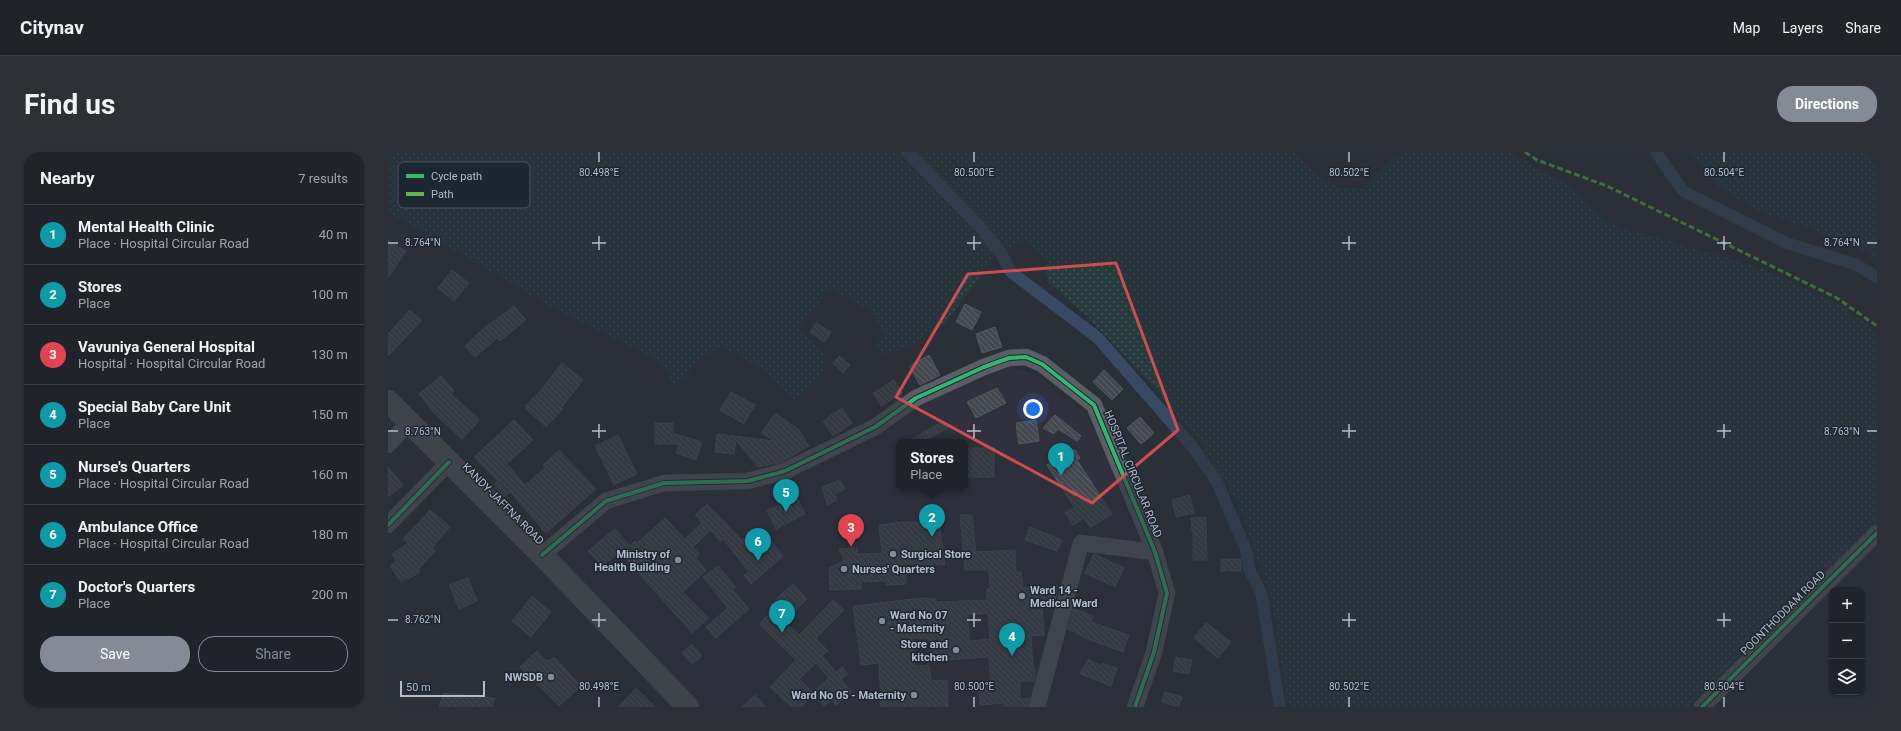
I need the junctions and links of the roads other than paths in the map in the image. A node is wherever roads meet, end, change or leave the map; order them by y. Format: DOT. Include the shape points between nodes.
graph roads {
  1 [pos="388,401"];
  2 [pos="409,422"];
  3 [pos="388,445"];
  4 [pos="449,462"];
  5 [pos="388,525"];
  6 [pos="1877,533"];
  7 [pos="1155,552"];
  8 [pos="542,555"];
  9 [pos="688,707"];
  10 [pos="1037,707"];
  11 [pos="1135,707"];
  12 [pos="1702,707"];
  1 -- 2 [label="highway, KANDY-JAFFNA ROAD"];
  2 -- 3 [label="street"];
  2 -- 4 [label="highway, KANDY-JAFFNA ROAD"];
  4 -- 5 [label="street"];
  4 -- 8 [label="highway, KANDY-JAFFNA ROAD"];
  6 -- 12 [label="street, POONTHODDAM ROAD"];
  7 -- 8 [label="street, HOSPITAL CIRCULAR ROAD" via="1094,405 1042,364 1026,357 996,362 916,398 875,427 785,471 748,481 664,483 606,501"];
  7 -- 10 [label="street" via="1081,543"];
  7 -- 11 [label="street, HOSPITAL CIRCULAR ROAD" via="1167,593 1154,652"];
  8 -- 9 [label="highway, KANDY-JAFFNA ROAD"];
}
